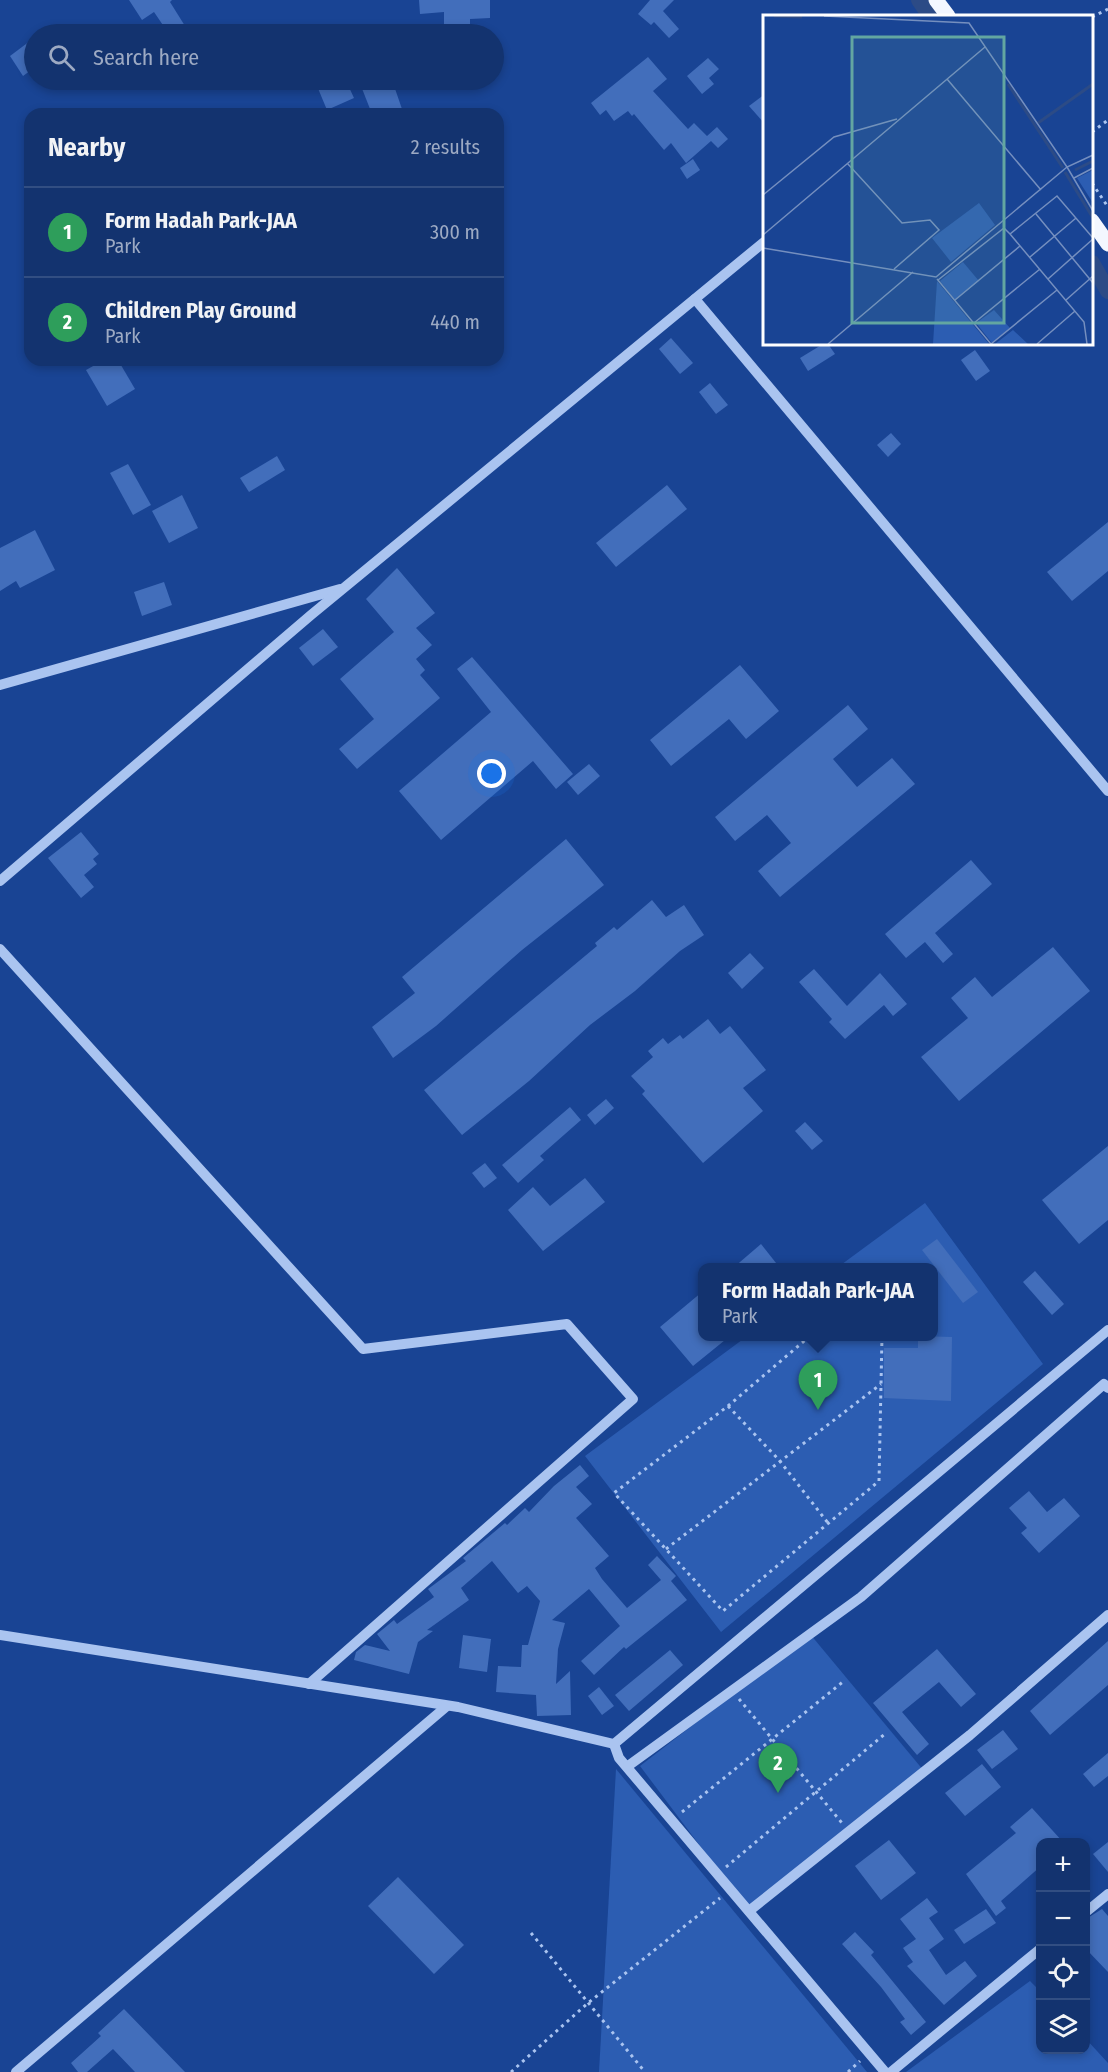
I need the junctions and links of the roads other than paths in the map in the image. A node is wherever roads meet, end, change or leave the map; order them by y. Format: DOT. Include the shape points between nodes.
graph roads {
  1 [pos="936,0"];
  2 [pos="947,15"];
  3 [pos="1093,222"];
  4 [pos="763,244"];
  5 [pos="1108,244"];
  6 [pos="695,299"];
  7 [pos="346,587"];
  8 [pos="0,685"];
  9 [pos="1108,791"];
  10 [pos="0,881"];
  11 [pos="0,949"];
  12 [pos="1108,1330"];
  13 [pos="1108,1388"];
  14 [pos="1108,1616"];
  15 [pos="0,1635"];
  16 [pos="309,1684"];
  17 [pos="447,1706"];
  18 [pos="615,1744"];
  19 [pos="628,1766"];
  20 [pos="1108,1894"];
  21 [pos="1090,1909"];
  22 [pos="748,1911"];
  23 [pos="1036,1953"];
  24 [pos="16,2072"];
  25 [pos="885,2072"];
  26 [pos="891,2072"];
  1 -- 2 [label="main road"];
  3 -- 5 [label="main road"];
  4 -- 6 [label="street"];
  6 -- 7 [label="street"];
  6 -- 9 [label="street"];
  7 -- 8 [label="street"];
  7 -- 10 [label="street"];
  11 -- 16 [label="street" via="363,1349 567,1324 633,1399"];
  12 -- 18 [label="street"];
  13 -- 19 [label="street" via="1104,1384 861,1597"];
  14 -- 22 [label="street" via="970,1735"];
  15 -- 16 [label="street"];
  16 -- 17 [label="street"];
  17 -- 18 [label="street"];
  17 -- 24 [label="street"];
  18 -- 19 [label="street" via="619,1758"];
  19 -- 22 [label="street"];
  20 -- 21 [label="street"];
  22 -- 25 [label="street"];
  23 -- 26 [label="street"];
}
